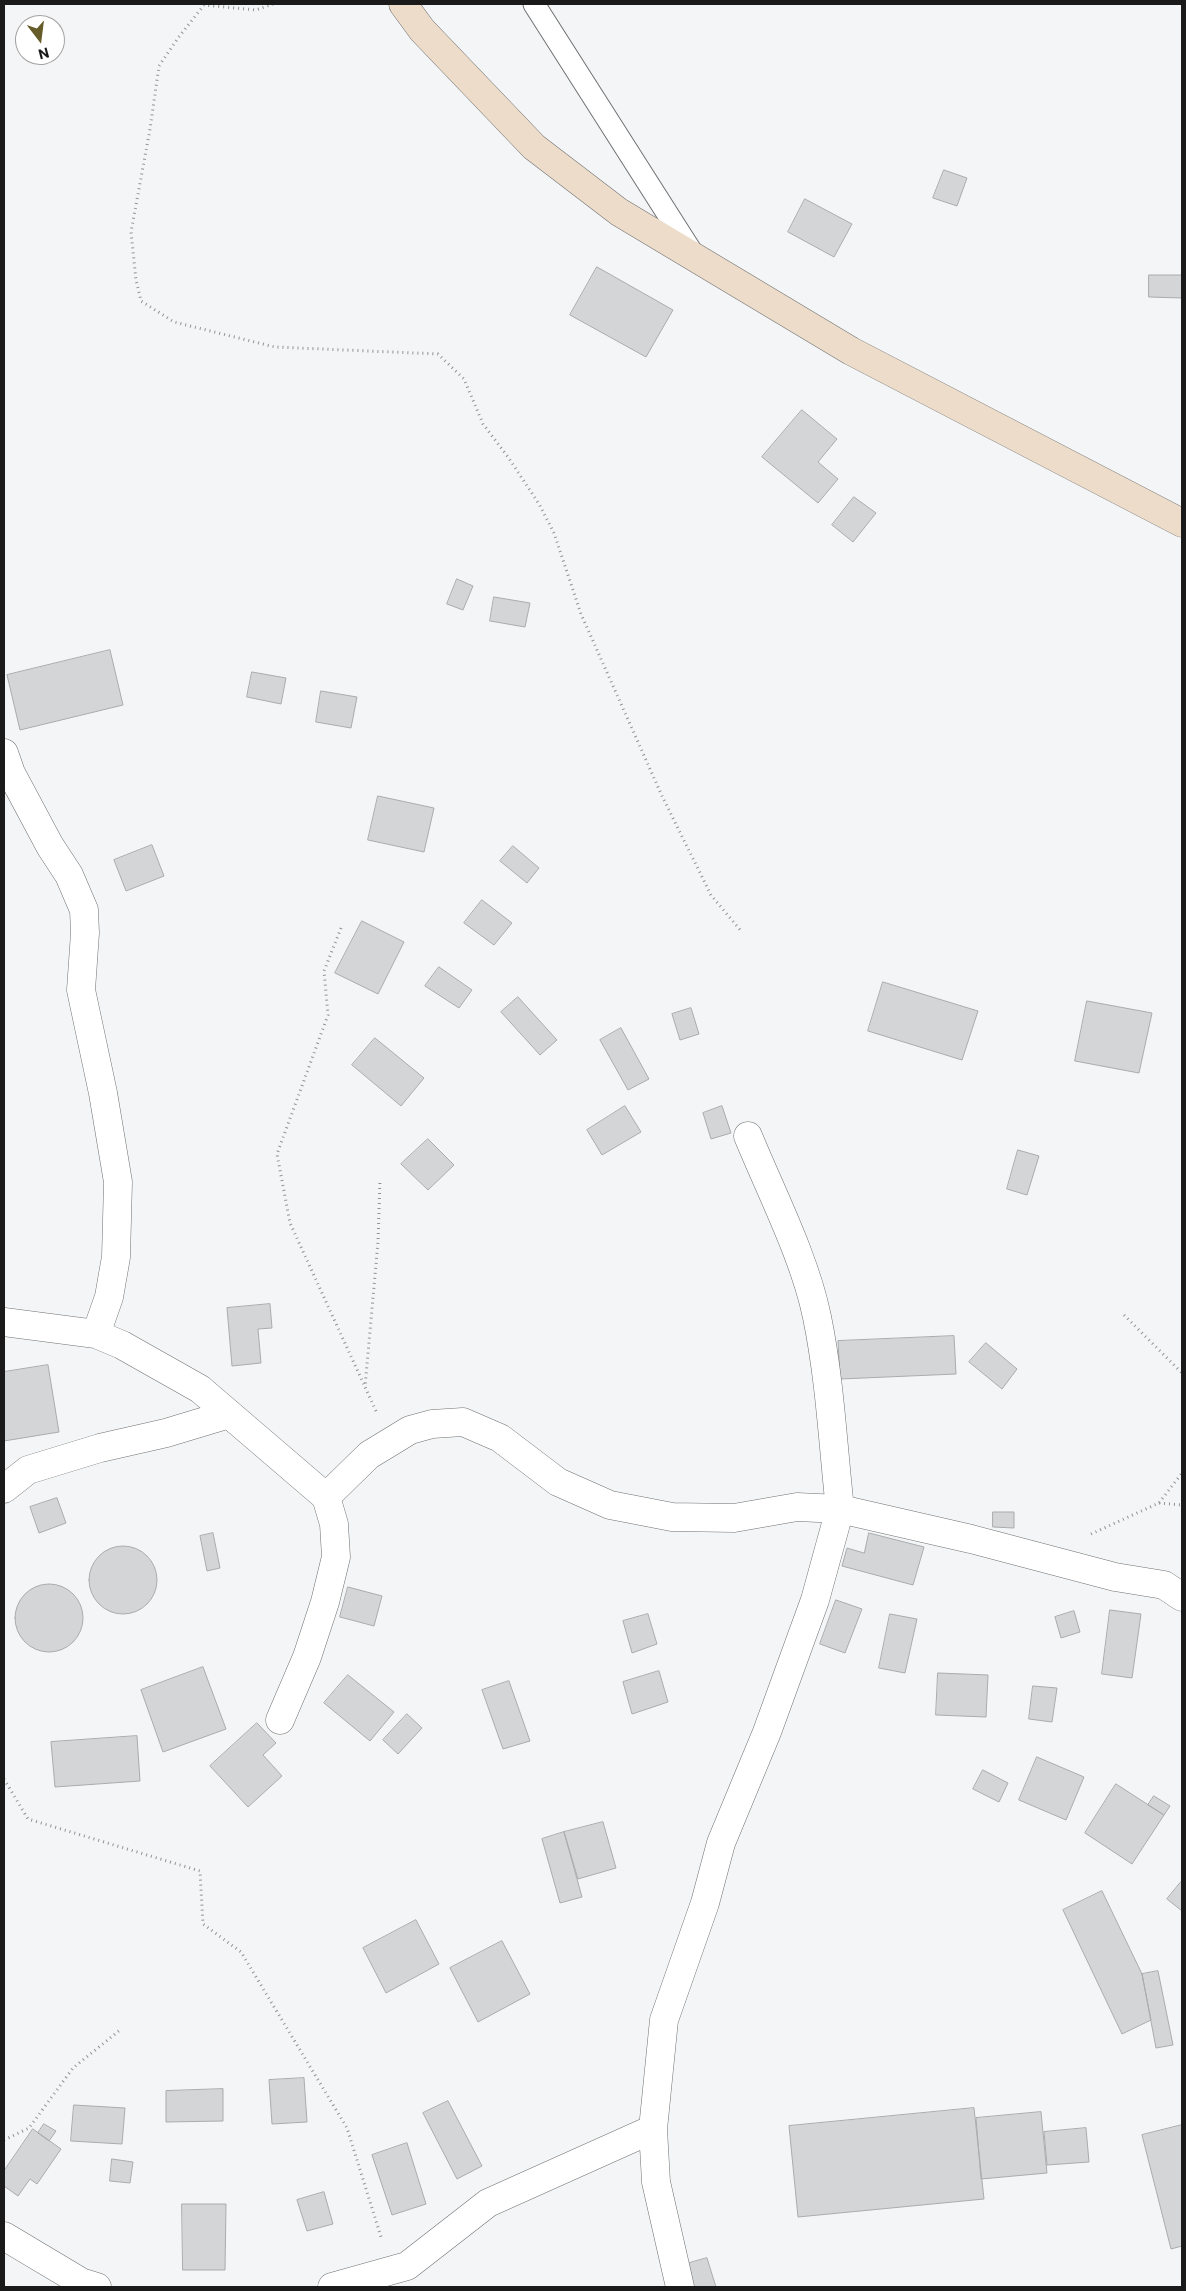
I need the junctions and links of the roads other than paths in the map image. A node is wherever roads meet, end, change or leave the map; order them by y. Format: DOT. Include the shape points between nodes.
graph roads {
  1 [pos="403,4"];
  2 [pos="534,4"];
  3 [pos="696,258"];
  4 [pos="1182,523"];
  5 [pos="4,753"];
  6 [pos="748,1136"];
  7 [pos="4,1322"];
  8 [pos="96,1334"];
  9 [pos="229,1414"];
  10 [pos="4,1489"];
  11 [pos="326,1498"];
  12 [pos="840,1510"];
  13 [pos="1182,1597"];
  14 [pos="280,1720"];
  15 [pos="653,2129"];
  16 [pos="4,2236"];
  17 [pos="97,2287"];
  18 [pos="332,2287"];
  19 [pos="680,2287"];
  1 -- 3 [label="main road" via="422,30 534,147 620,212"];
  2 -- 3 [label="lane"];
  3 -- 4 [label="main road" via="851,351"];
  5 -- 8 [label="street" via="11,773 69,875 84,910 81,990 118,1182 116,1257 109,1297"];
  6 -- 12 [label="street" via="804,1272 817,1316 828,1387"];
  7 -- 8 [label="street"];
  8 -- 9 [label="street" via="200,1389"];
  9 -- 10 [label="street" via="28,1470"];
  9 -- 11 [label="street"];
  11 -- 12 [label="street" via="369,1455 388,1442 424,1426 463,1422 500,1438 558,1482 610,1505 672,1516 734,1518 797,1507"];
  11 -- 14 [label="street" via="334,1524 336,1557 307,1657"];
  12 -- 13 [label="street" via="971,1539 1115,1577 1164,1585"];
  12 -- 15 [label="street" via="815,1600 767,1732 721,1843 705,1903 664,2020"];
  15 -- 18 [label="street" via="488,2203 407,2266"];
  15 -- 19 [label="street" via="656,2182"];
  16 -- 17 [label="street" via="81,2282"];
}
